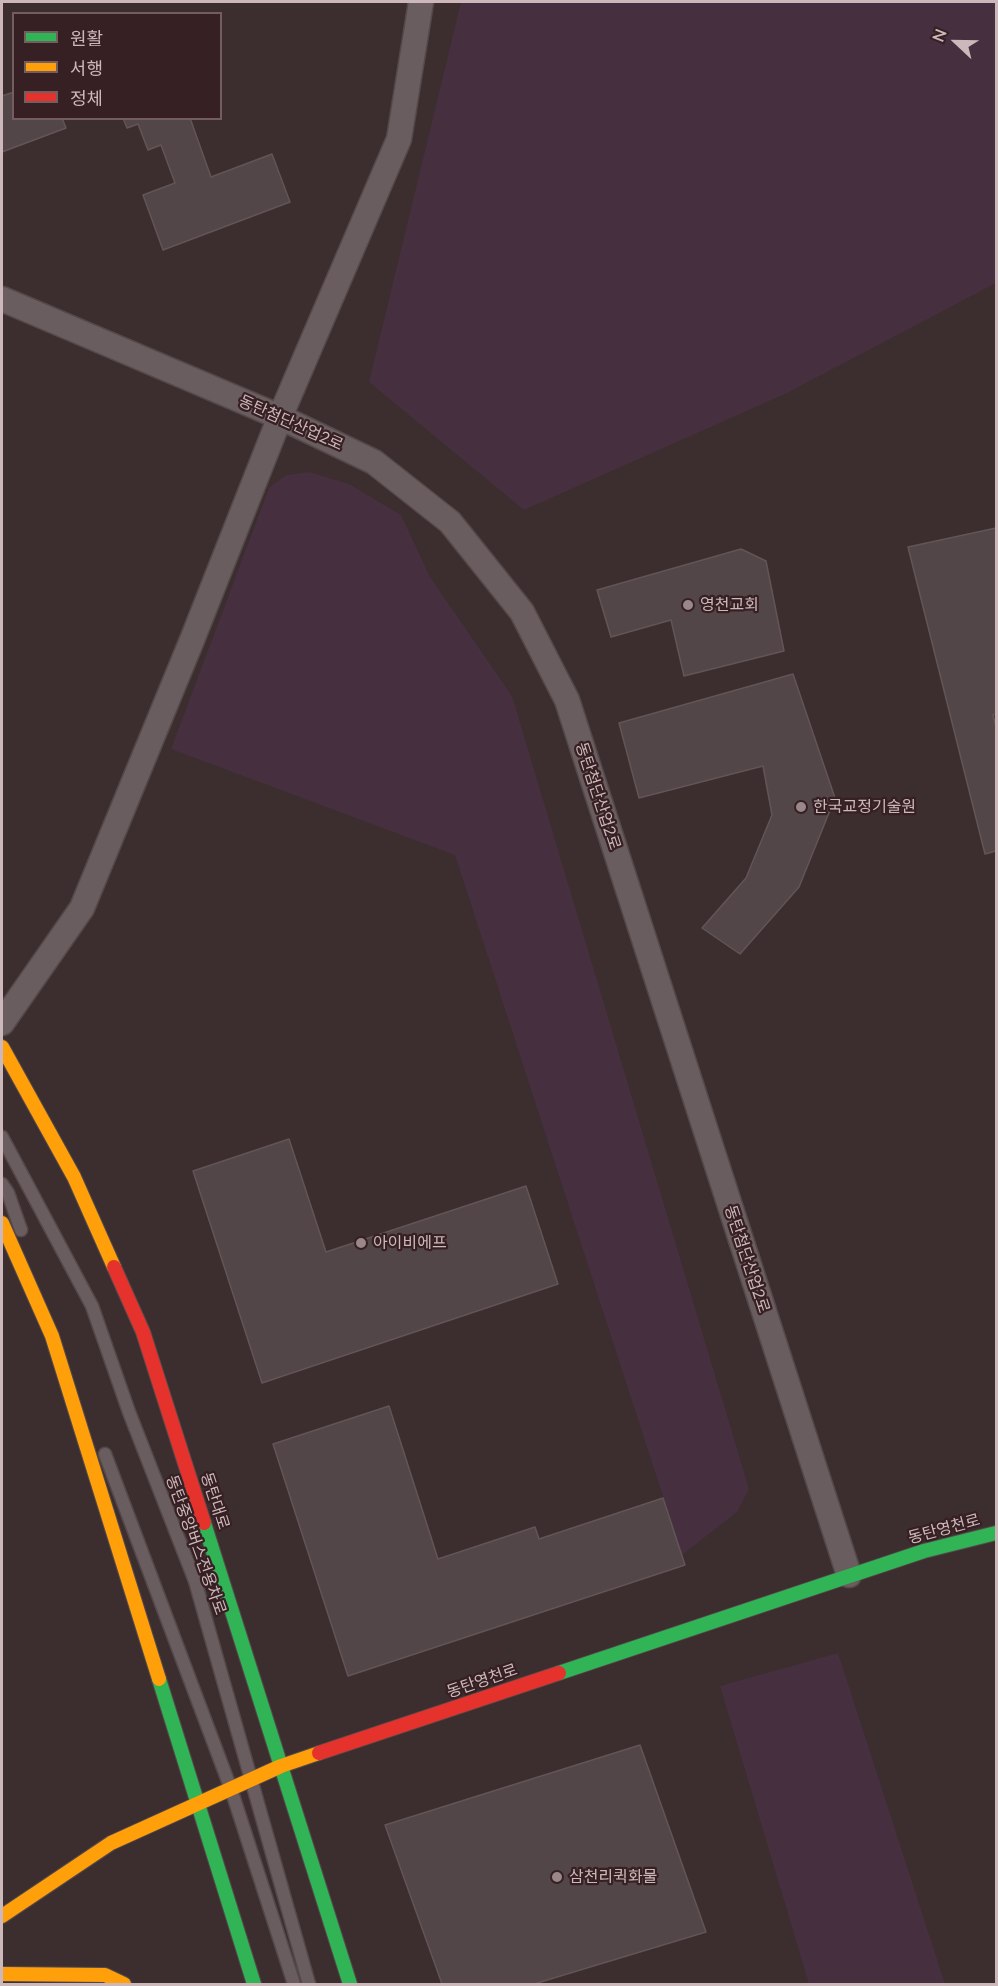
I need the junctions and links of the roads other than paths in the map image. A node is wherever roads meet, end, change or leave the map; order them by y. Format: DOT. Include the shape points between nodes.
graph roads {
  1 [pos="421,2"];
  2 [pos="2,299"];
  3 [pos="280,417"];
  4 [pos="2,1023"];
  5 [pos="2,1047"];
  6 [pos="2,1137"];
  7 [pos="2,1184"];
  8 [pos="2,1223"];
  9 [pos="24,1238"];
  10 [pos="37,1272"];
  11 [pos="83,1396"];
  12 [pos="100,1441"];
  13 [pos="996,1533"];
  14 [pos="849,1575"];
  15 [pos="281,1766"];
  16 [pos="253,1779"];
  17 [pos="231,1789"];
  18 [pos="198,1803"];
  19 [pos="2,1916"];
  20 [pos="2,1974"];
  21 [pos="124,1984"];
  22 [pos="254,1984"];
  23 [pos="294,1984"];
  24 [pos="309,1984"];
  25 [pos="350,1984"];
  1 -- 3 [label="street" via="399,140"];
  2 -- 3 [label="street, 동탄첨단산업2로"];
  3 -- 4 [label="street" via="82,908"];
  3 -- 14 [label="street, 동탄첨단산업2로" via="374,462 450,522 522,612 567,700"];
  5 -- 15 [label="main road, 동탄대로" via="74,1177 143,1332"];
  6 -- 16 [label="lane, 동탄중앙버스전용차로" via="92,1306 195,1581"];
  7 -- 9 [label="lane"];
  8 -- 18 [label="main road" via="52,1336"];
  10 -- 11 [label="lane"];
  12 -- 17 [label="lane"];
  13 -- 14 [label="main road, 동탄영천로"];
  14 -- 15 [label="main road, 동탄영천로"];
  15 -- 16 [label="main road, 동탄영천로"];
  15 -- 25 [label="main road, 동탄대로"];
  16 -- 17 [label="main road, 동탄영천로"];
  16 -- 24 [label="lane, 동탄중앙버스전용차로"];
  17 -- 18 [label="main road, 동탄영천로"];
  17 -- 23 [label="lane"];
  18 -- 19 [label="main road, 동탄영천로" via="111,1843"];
  18 -- 22 [label="main road"];
  20 -- 21 [label="main road" via="105,1975"];
}
